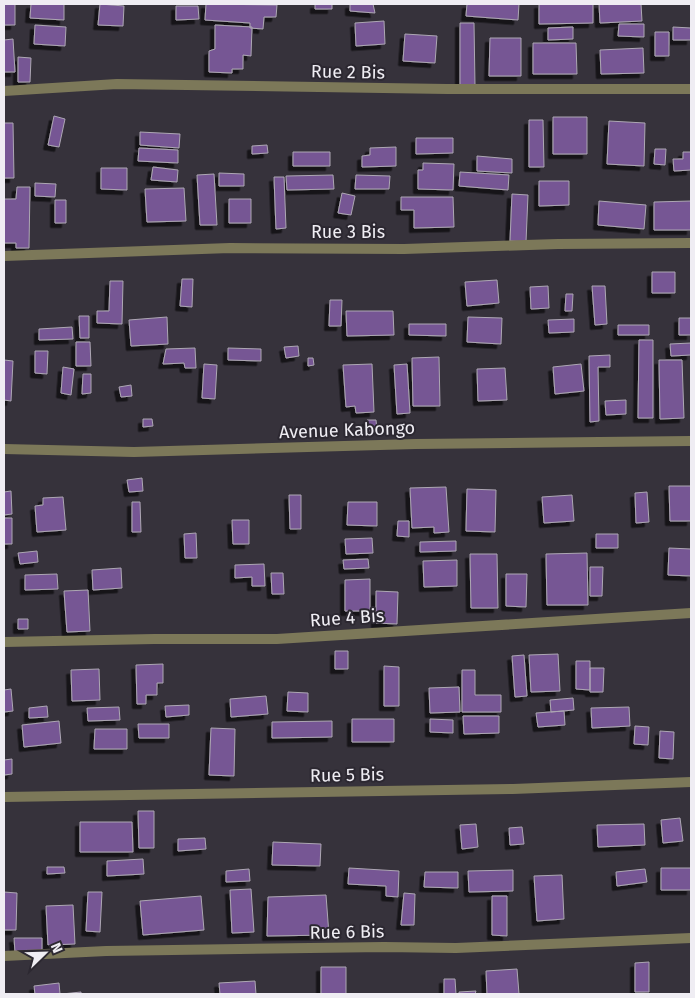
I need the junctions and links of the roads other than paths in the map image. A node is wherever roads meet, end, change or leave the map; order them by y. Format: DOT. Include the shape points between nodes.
graph roads {
  1 [pos="691,89"];
  2 [pos="4,91"];
  3 [pos="691,243"];
  4 [pos="4,256"];
  5 [pos="691,441"];
  6 [pos="4,448"];
  7 [pos="691,613"];
  8 [pos="4,642"];
  9 [pos="691,782"];
  10 [pos="4,797"];
  11 [pos="691,938"];
  12 [pos="4,956"];
  1 -- 2 [label="street, Rue 2 Bis" via="117,84"];
  3 -- 4 [label="street, Rue 3 Bis" via="404,249 230,248"];
  5 -- 6 [label="street, Avenue Kabongo" via="134,452"];
  7 -- 8 [label="street, Rue 4 Bis" via="278,640"];
  9 -- 10 [label="street, Rue 5 Bis" via="503,789"];
  11 -- 12 [label="street, Rue 6 Bis" via="456,948 106,951"];
}
